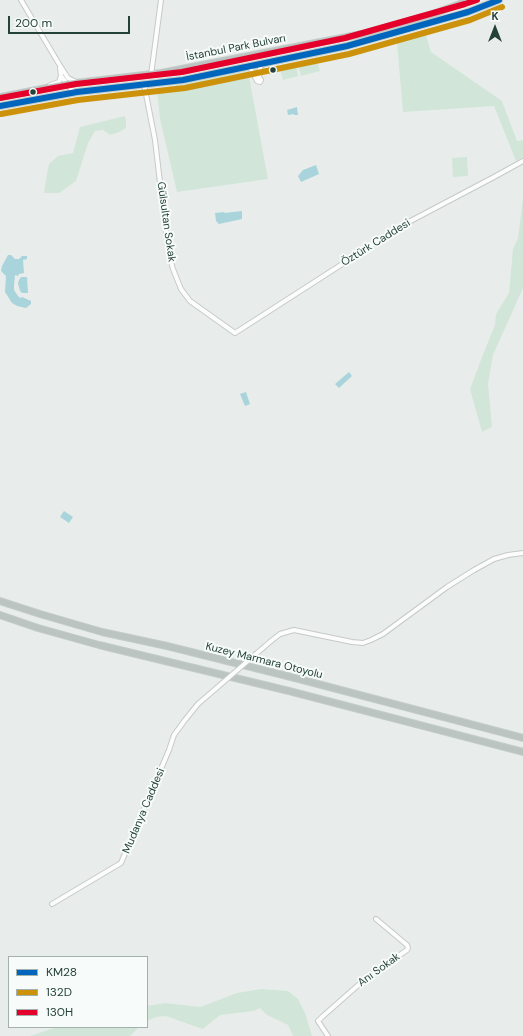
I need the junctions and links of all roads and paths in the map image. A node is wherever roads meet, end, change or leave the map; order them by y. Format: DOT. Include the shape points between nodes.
graph roads {
  1 [pos="22,0"];
  2 [pos="161,0"];
  3 [pos="471,0"];
  4 [pos="499,0"];
  5 [pos="264,63"];
  6 [pos="59,64"];
  7 [pos="247,67"];
  8 [pos="151,74"];
  9 [pos="62,76"];
  10 [pos="68,83"];
  11 [pos="144,84"];
  12 [pos="46,87"];
  13 [pos="22,92"];
  14 [pos="77,92"];
  15 [pos="63,94"];
  16 [pos="0,97"];
  17 [pos="25,101"];
  18 [pos="0,106"];
  19 [pos="523,161"];
  20 [pos="235,333"];
  21 [pos="523,553"];
  22 [pos="0,601"];
  23 [pos="0,616"];
  24 [pos="523,738"];
  25 [pos="523,752"];
  26 [pos="52,904"];
  27 [pos="376,920"];
  28 [pos="328,1036"];
  1 -- 6 [label="street"];
  2 -- 8 [label="street"];
  3 -- 8 [label="highway, İstanbul Park Bulvarı" via="433,14 362,34"];
  4 -- 5 [label="highway, İstanbul Park Bulvarı" via="468,12 347,46"];
  5 -- 7 [label="highway, İstanbul Park Bulvarı"];
  5 -- 7 [label="street" via="260,67 260,82 251,68"];
  6 -- 9 [label="street"];
  6 -- 10 [label="street"];
  7 -- 11 [label="highway, İstanbul Park Bulvarı" via="183,80"];
  8 -- 10 [label="highway, İstanbul Park Bulvarı"];
  9 -- 10 [label="street"];
  9 -- 12 [label="street" via="59,82"];
  10 -- 12 [label="highway, İstanbul Park Bulvarı"];
  10 -- 14 [label="street" via="71,89"];
  10 -- 15 [label="street" via="68,88"];
  11 -- 14 [label="highway, İstanbul Park Bulvarı"];
  11 -- 20 [label="street, Gülsultan Sokak" via="155,140 173,269 181,289 190,301"];
  12 -- 13 [label="highway, İstanbul Park Bulvarı"];
  13 -- 16 [label="highway, İstanbul Park Bulvarı"];
  13 -- 17 [label="street"];
  14 -- 15 [label="highway, İstanbul Park Bulvarı"];
  15 -- 17 [label="highway, İstanbul Park Bulvarı"];
  17 -- 18 [label="highway, İstanbul Park Bulvarı"];
  19 -- 20 [label="street, Öztürk Caddesi" via="403,225"];
  21 -- 26 [label="street, Mudanya Caddesi, bridge" via="494,559 474,570 383,634 363,643 294,630 280,634 198,704 184,720 174,735 121,863"];
  22 -- 24 [label="highway, Kuzey Marmara Otoyolu" via="102,632 167,646"];
  23 -- 25 [label="highway" via="99,645"];
  27 -- 28 [label="street, Anı Sokak" via="408,948 364,980 318,1021"];
}
